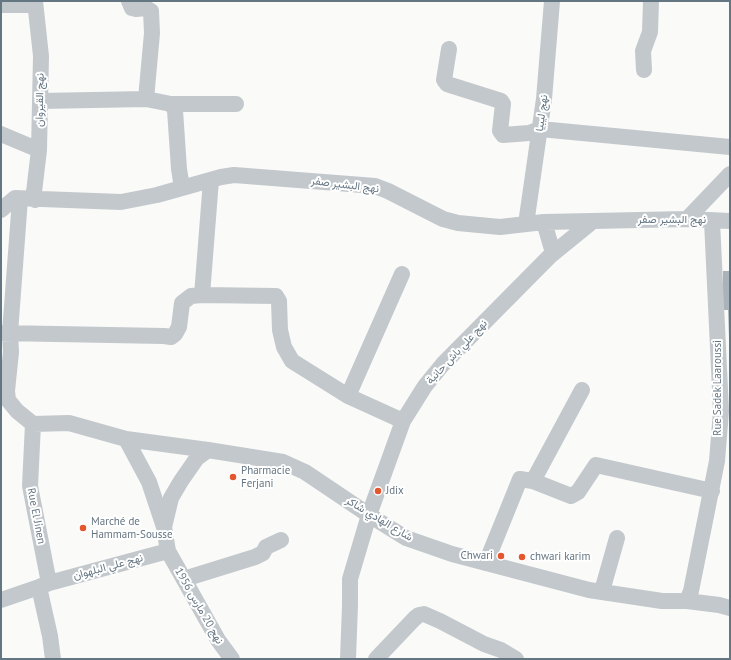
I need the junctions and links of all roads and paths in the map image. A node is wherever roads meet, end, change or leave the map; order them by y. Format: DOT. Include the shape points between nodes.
graph roads {
  1 [pos="129,1"];
  2 [pos="552,1"];
  3 [pos="651,1"];
  4 [pos="35,3"];
  5 [pos="1,5"];
  6 [pos="449,49"];
  7 [pos="644,70"];
  8 [pos="146,99"];
  9 [pos="40,101"];
  10 [pos="172,104"];
  11 [pos="236,104"];
  12 [pos="540,129"];
  13 [pos="1,134"];
  14 [pos="730,146"];
  15 [pos="39,150"];
  16 [pos="730,174"];
  17 [pos="211,180"];
  18 [pos="182,188"];
  19 [pos="27,199"];
  20 [pos="1,210"];
  21 [pos="687,219"];
  22 [pos="712,220"];
  23 [pos="730,221"];
  24 [pos="544,222"];
  25 [pos="593,222"];
  26 [pos="526,224"];
  27 [pos="555,252"];
  28 [pos="402,274"];
  29 [pos="202,295"];
  30 [pos="6,333"];
  31 [pos="582,390"];
  32 [pos="4,391"];
  33 [pos="348,396"];
  34 [pos="403,421"];
  35 [pos="33,424"];
  36 [pos="126,439"];
  37 [pos="208,450"];
  38 [pos="724,461"];
  39 [pos="533,481"];
  40 [pos="712,491"];
  41 [pos="369,515"];
  42 [pos="164,527"];
  43 [pos="617,538"];
  44 [pos="281,540"];
  45 [pos="168,551"];
  46 [pos="486,563"];
  47 [pos="184,579"];
  48 [pos="44,585"];
  49 [pos="602,592"];
  50 [pos="1,600"];
  51 [pos="687,601"];
  52 [pos="730,608"];
  53 [pos="53,659"];
  54 [pos="232,659"];
  55 [pos="348,659"];
  56 [pos="376,659"];
  57 [pos="516,659"];
  1 -- 8 [label="street" via="132,8 146,8 151,11 152,33"];
  2 -- 12 [label="street, نهج ليبيا"];
  3 -- 7 [label="street" via="650,32 643,51"];
  4 -- 5 [label="street"];
  4 -- 9 [label="street, نهج القيروان" via="41,56"];
  6 -- 12 [label="street" via="444,80 447,84 501,101 503,104 500,131 503,135 529,134"];
  8 -- 9 [label="street"];
  8 -- 10 [label="street"];
  9 -- 15 [label="street, نهج القيروان"];
  10 -- 11 [label="street"];
  10 -- 18 [label="street" via="175,110"];
  12 -- 14 [label="street"];
  12 -- 26 [label="street, نهج ليبيا"];
  13 -- 15 [label="street"];
  15 -- 19 [label="street, نهج القيروان" via="34,192"];
  16 -- 21 [label="street"];
  17 -- 18 [label="street, نهج البشير صفر"];
  17 -- 26 [label="street, نهج البشير صفر" via="234,175 369,185 388,191 450,222 500,227"];
  17 -- 29 [label="street"];
  18 -- 19 [label="street, نهج البشير صفر" via="121,202"];
  19 -- 20 [label="street" via="15,198"];
  19 -- 30 [label="street, نهج القيروان"];
  21 -- 22 [label="street, نهج البشير صفر"];
  21 -- 25 [label="street, نهج البشير صفر"];
  22 -- 23 [label="street, نهج البشير صفر"];
  22 -- 38 [label="street, Rue Sadek Laaroussi"];
  24 -- 25 [label="street, نهج البشير صفر"];
  24 -- 26 [label="street, نهج البشير صفر"];
  24 -- 27 [label="street"];
  25 -- 27 [label="street, نهج علي باش حانبة"];
  27 -- 34 [label="street, نهج علي باش حانبة" via="443,364 425,386"];
  28 -- 33 [label="street"];
  29 -- 30 [label="street" via="191,296 182,303 179,328 171,337"];
  29 -- 33 [label="street" via="276,296 279,301 280,330 284,347 292,361"];
  30 -- 32 [label="street, نهج القيروان" via="11,352"];
  31 -- 39 [label="street"];
  32 -- 35 [label="street" via="17,411"];
  33 -- 34 [label="street"];
  34 -- 41 [label="street, نهج علي باش حانبة"];
  35 -- 36 [label="street, شارع الهادي شاكر" via="69,422"];
  35 -- 48 [label="street, Rue El Jinen" via="30,486"];
  36 -- 37 [label="street, شارع الهادي شاكر"];
  36 -- 42 [label="street" via="149,482"];
  37 -- 41 [label="street, شارع الهادي شاكر" via="283,462 305,472"];
  37 -- 42 [label="street" via="197,458 171,498"];
  38 -- 40 [label="street, Rue Sadek Laaroussi"];
  39 -- 40 [label="street" via="571,496 575,495 596,465"];
  39 -- 46 [label="street" via="522,479 518,482"];
  40 -- 51 [label="street, Rue Sadek Laaroussi"];
  41 -- 46 [label="street, شارع الهادي شاكر" via="406,538"];
  41 -- 55 [label="street, نهج علي باش حانبة" via="350,578"];
  42 -- 45 [label="street"];
  43 -- 49 [label="street"];
  44 -- 47 [label="street" via="266,547 263,553 255,557"];
  45 -- 47 [label="street, نهج 20 مارس 1956"];
  45 -- 48 [label="street, نهج علي البلهوان"];
  46 -- 49 [label="street, شارع الهادي شاكر"];
  47 -- 54 [label="street, نهج 20 مارس 1956" via="218,640"];
  48 -- 50 [label="street, نهج علي البلهوان"];
  48 -- 53 [label="street, Rue El Jinen"];
  49 -- 51 [label="street, شارع الهادي شاكر" via="662,601"];
  51 -- 52 [label="street, شارع الهادي شاكر"];
  56 -- 57 [label="street" via="415,618 424,614"];
}
